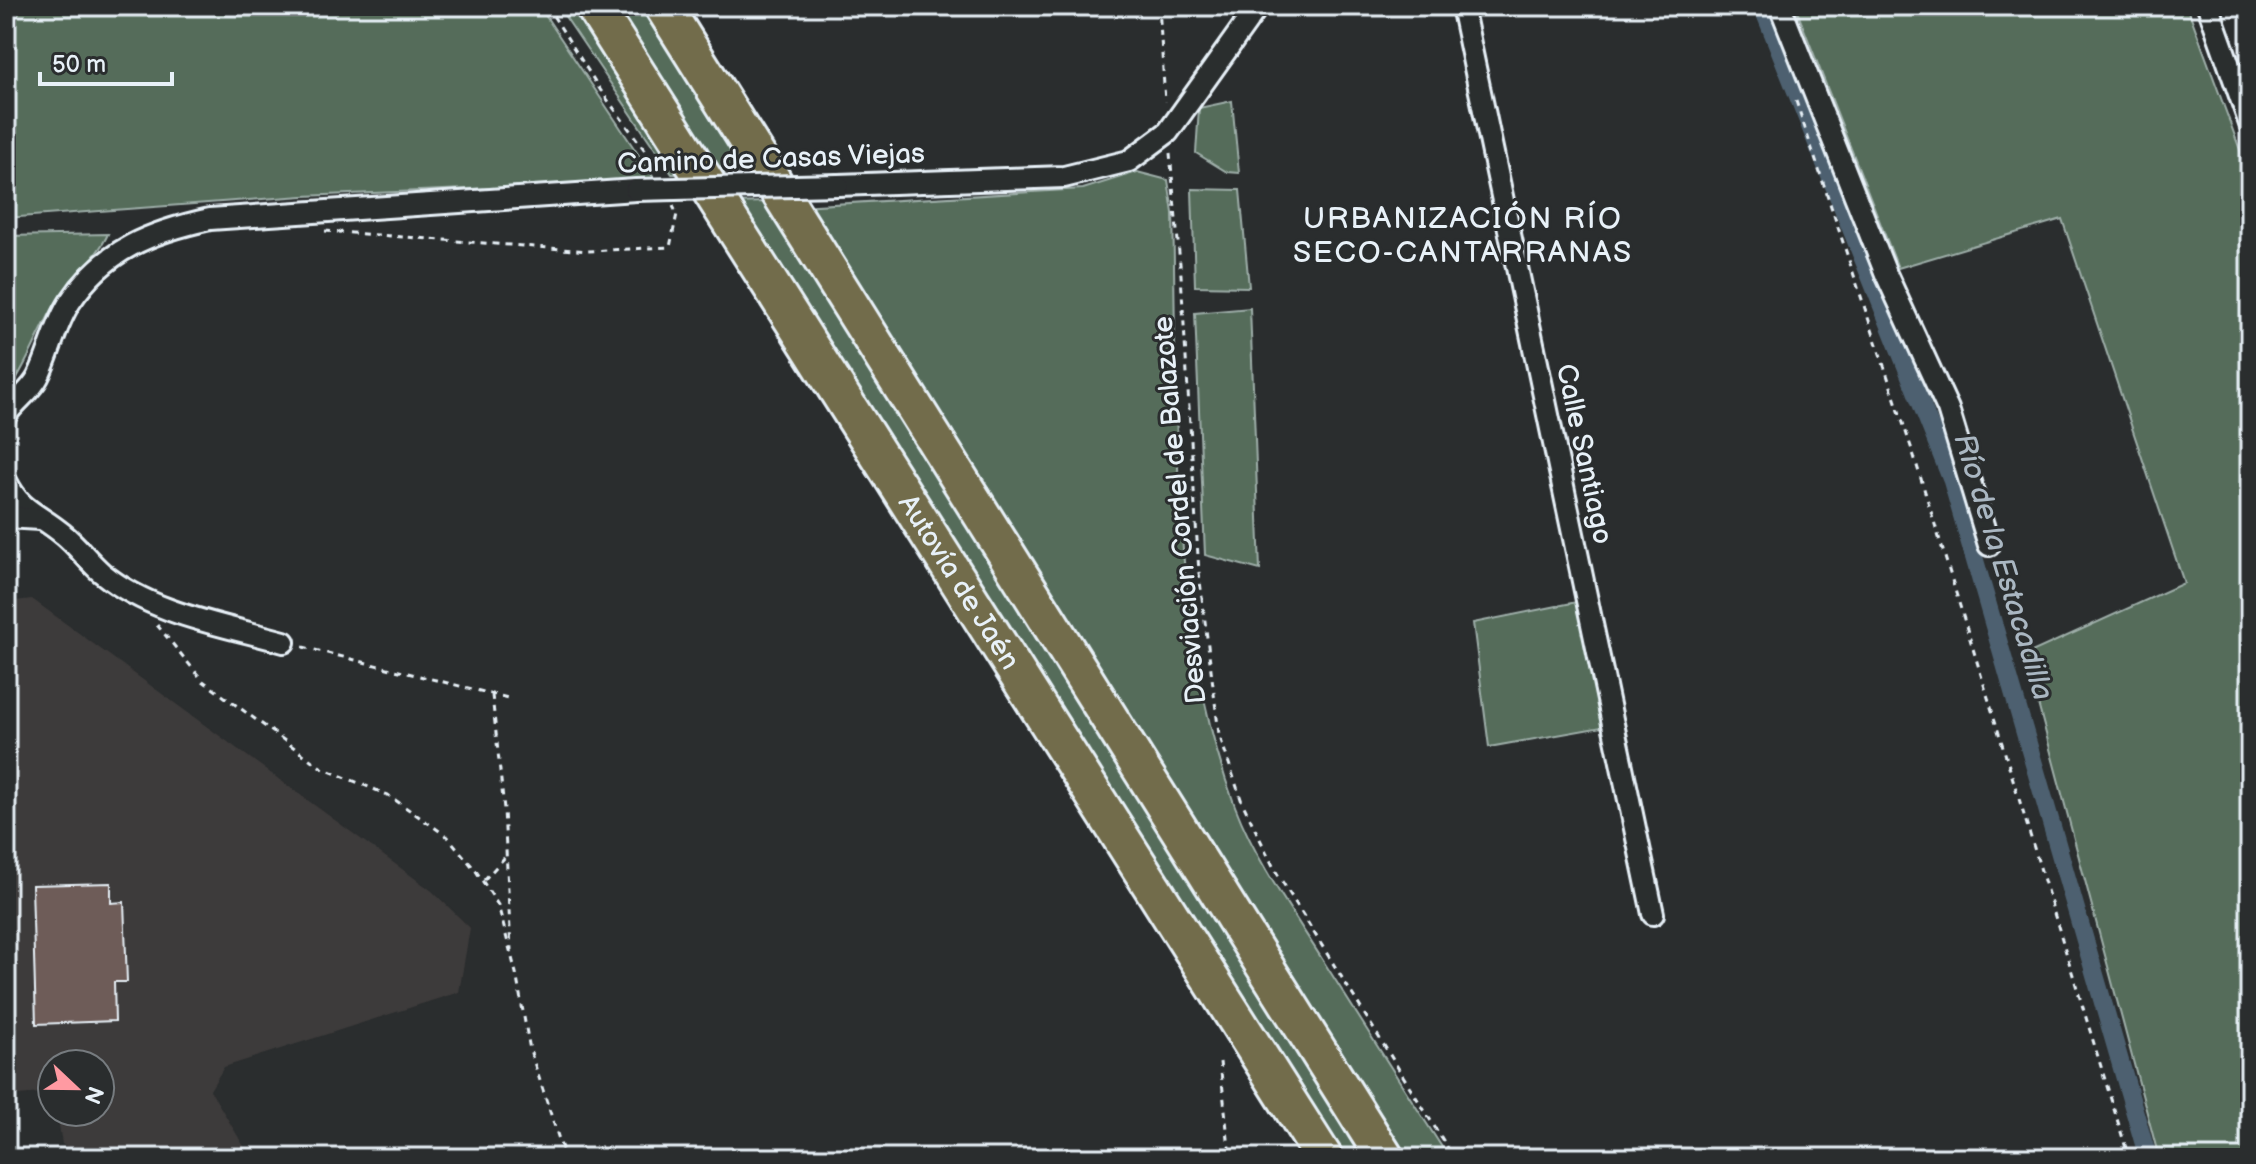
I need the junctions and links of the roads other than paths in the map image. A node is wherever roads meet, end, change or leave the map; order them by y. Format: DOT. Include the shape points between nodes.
graph roads {
  1 [pos="594,6"];
  2 [pos="663,6"];
  3 [pos="1258,6"];
  4 [pos="1462,6"];
  5 [pos="2208,6"];
  6 [pos="1772,12"];
  7 [pos="2250,124"];
  8 [pos="14,397"];
  9 [pos="6,415"];
  10 [pos="6,481"];
  11 [pos="6,517"];
  12 [pos="40,519"];
  13 [pos="1989,545"];
  14 [pos="284,642"];
  15 [pos="1653,914"];
  16 [pos="1324,1158"];
  17 [pos="1385,1158"];
  1 -- 16 [label="highway, Autovía de Jaén"];
  2 -- 17 [label="highway, Autovía de Jaén"];
  3 -- 8 [label="street, Camino de Casas Viejas, bridge" via="1168,132 1129,161 1064,177 636,190 210,219 156,231 127,246 70,302 36,381"];
  4 -- 15 [label="street, Calle Santiago"];
  5 -- 7 [label="street"];
  6 -- 13 [label="street" via="1948,409"];
  8 -- 9 [label="street, Camino de Casas Viejas"];
  10 -- 12 [label="street" via="26,510"];
  11 -- 12 [label="street"];
  12 -- 14 [label="street" via="133,593 174,612"];
}
